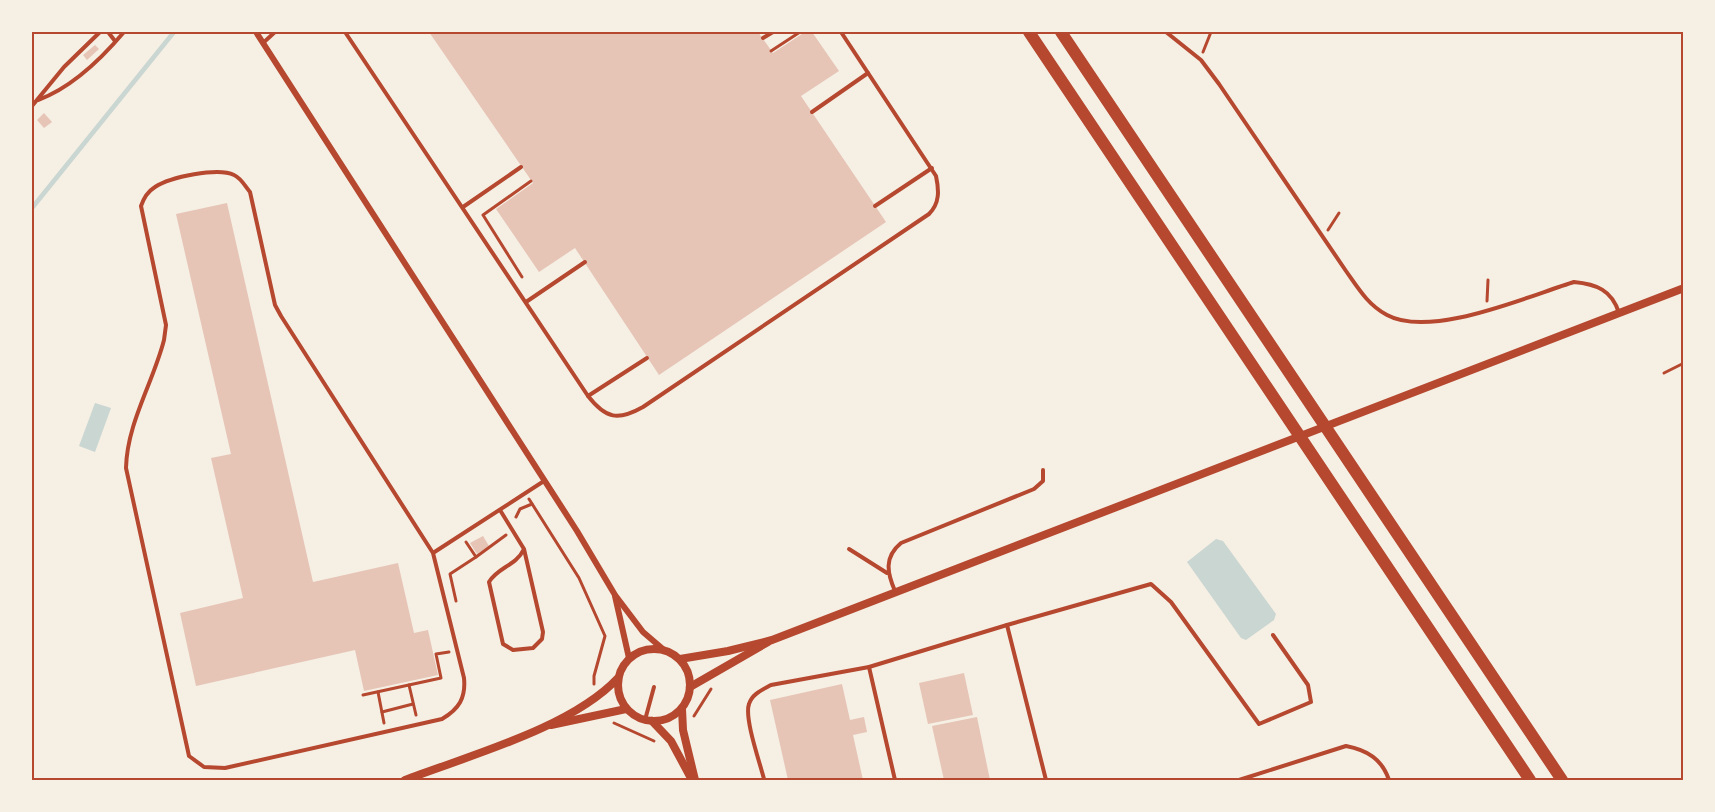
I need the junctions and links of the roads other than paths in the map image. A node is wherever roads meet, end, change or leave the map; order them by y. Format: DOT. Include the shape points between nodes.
graph roads {
  1 [pos="100,32"];
  2 [pos="108,32"];
  3 [pos="124,32"];
  4 [pos="256,32"];
  5 [pos="275,32"];
  6 [pos="345,32"];
  7 [pos="773,32"];
  8 [pos="841,32"];
  9 [pos="1029,32"];
  10 [pos="1062,32"];
  11 [pos="1166,32"];
  12 [pos="763,38"];
  13 [pos="116,41"];
  14 [pos="264,43"];
  15 [pos="869,73"];
  16 [pos="38,100"];
  17 [pos="32,106"];
  18 [pos="812,112"];
  19 [pos="522,167"];
  20 [pos="932,168"];
  21 [pos="875,206"];
  22 [pos="463,207"];
  23 [pos="585,262"];
  24 [pos="1683,288"];
  25 [pos="526,302"];
  26 [pos="1619,313"];
  27 [pos="647,358"];
  28 [pos="588,396"];
  29 [pos="1042,470"];
  30 [pos="544,480"];
  31 [pos="500,510"];
  32 [pos="524,549"];
  33 [pos="849,549"];
  34 [pos="433,553"];
  35 [pos="888,574"];
  36 [pos="895,592"];
  37 [pos="615,595"];
  38 [pos="1007,625"];
  39 [pos="1273,635"];
  40 [pos="772,640"];
  41 [pos="664,650"];
  42 [pos="629,658"];
  43 [pos="680,659"];
  44 [pos="869,667"];
  45 [pos="618,678"];
  46 [pos="654,687"];
  47 [pos="690,687"];
  48 [pos="626,709"];
  49 [pos="682,709"];
  50 [pos="648,721"];
  51 [pos="547,726"];
  52 [pos="405,780"];
  53 [pos="693,780"];
  54 [pos="762,780"];
  55 [pos="895,780"];
  56 [pos="1046,780"];
  57 [pos="1239,780"];
  58 [pos="1389,780"];
  59 [pos="1530,780"];
  60 [pos="1562,780"];
  1 -- 16 [label="lane" via="64,67"];
  2 -- 13 [label="lane"];
  3 -- 13 [label="lane"];
  4 -- 14 [label="street"];
  5 -- 14 [label="lane"];
  6 -- 22 [label="lane"];
  7 -- 12 [label="lane"];
  8 -- 15 [label="lane"];
  9 -- 59 [label="highway"];
  10 -- 60 [label="highway"];
  11 -- 26 [label="lane" via="1201,60 1369,302 1388,315 1433,323 1574,282 1594,284 1609,293"];
  13 -- 16 [label="lane" via="70,83"];
  14 -- 30 [label="street"];
  15 -- 18 [label="lane"];
  15 -- 20 [label="lane"];
  16 -- 17 [label="lane"];
  19 -- 22 [label="lane"];
  20 -- 21 [label="lane"];
  20 -- 28 [label="lane" via="939,192 936,205 928,214 643,407 622,416 608,415"];
  22 -- 25 [label="lane"];
  23 -- 25 [label="lane"];
  24 -- 26 [label="street"];
  25 -- 28 [label="lane"];
  26 -- 36 [label="street"];
  27 -- 28 [label="lane"];
  29 -- 35 [label="lane" via="1043,481 1034,489 901,543 890,556"];
  30 -- 31 [label="lane"];
  30 -- 37 [label="street"];
  31 -- 32 [label="lane"];
  31 -- 34 [label="lane"];
  32 -- 32 [label="lane" via="543,632 538,645 519,651 507,648 500,638 489,582 516,561"];
  33 -- 35 [label="lane"];
  34 -- 34 [label="lane" via="278,310 250,192 244,183 236,176 215,171 153,188 141,206 166,325 131,431 126,468 189,756 204,767 225,768 450,714 463,698 465,688"];
  35 -- 36 [label="lane"];
  36 -- 40 [label="street"];
  37 -- 41 [label="street" via="643,632"];
  37 -- 42 [label="street"];
  38 -- 39 [label="lane" via="1151,584 1171,602 1259,724 1311,702 1308,685"];
  38 -- 44 [label="lane"];
  38 -- 56 [label="lane"];
  40 -- 43 [label="street"];
  40 -- 47 [label="street"];
  41 -- 42 [label="street" via="645,650"];
  41 -- 43 [label="street"];
  42 -- 45 [label="street"];
  43 -- 47 [label="street" via="689,675"];
  44 -- 54 [label="lane" via="771,685 753,696 748,712"];
  44 -- 55 [label="lane"];
  45 -- 48 [label="street"];
  45 -- 51 [label="street" via="598,697"];
  46 -- 50 [label="lane"];
  47 -- 49 [label="street"];
  48 -- 50 [label="street"];
  48 -- 51 [label="street"];
  49 -- 50 [label="street" via="672,716"];
  49 -- 53 [label="street"];
  50 -- 53 [label="street" via="671,741"];
  51 -- 52 [label="street"];
  57 -- 58 [label="lane" via="1346,746 1376,758"];
}
